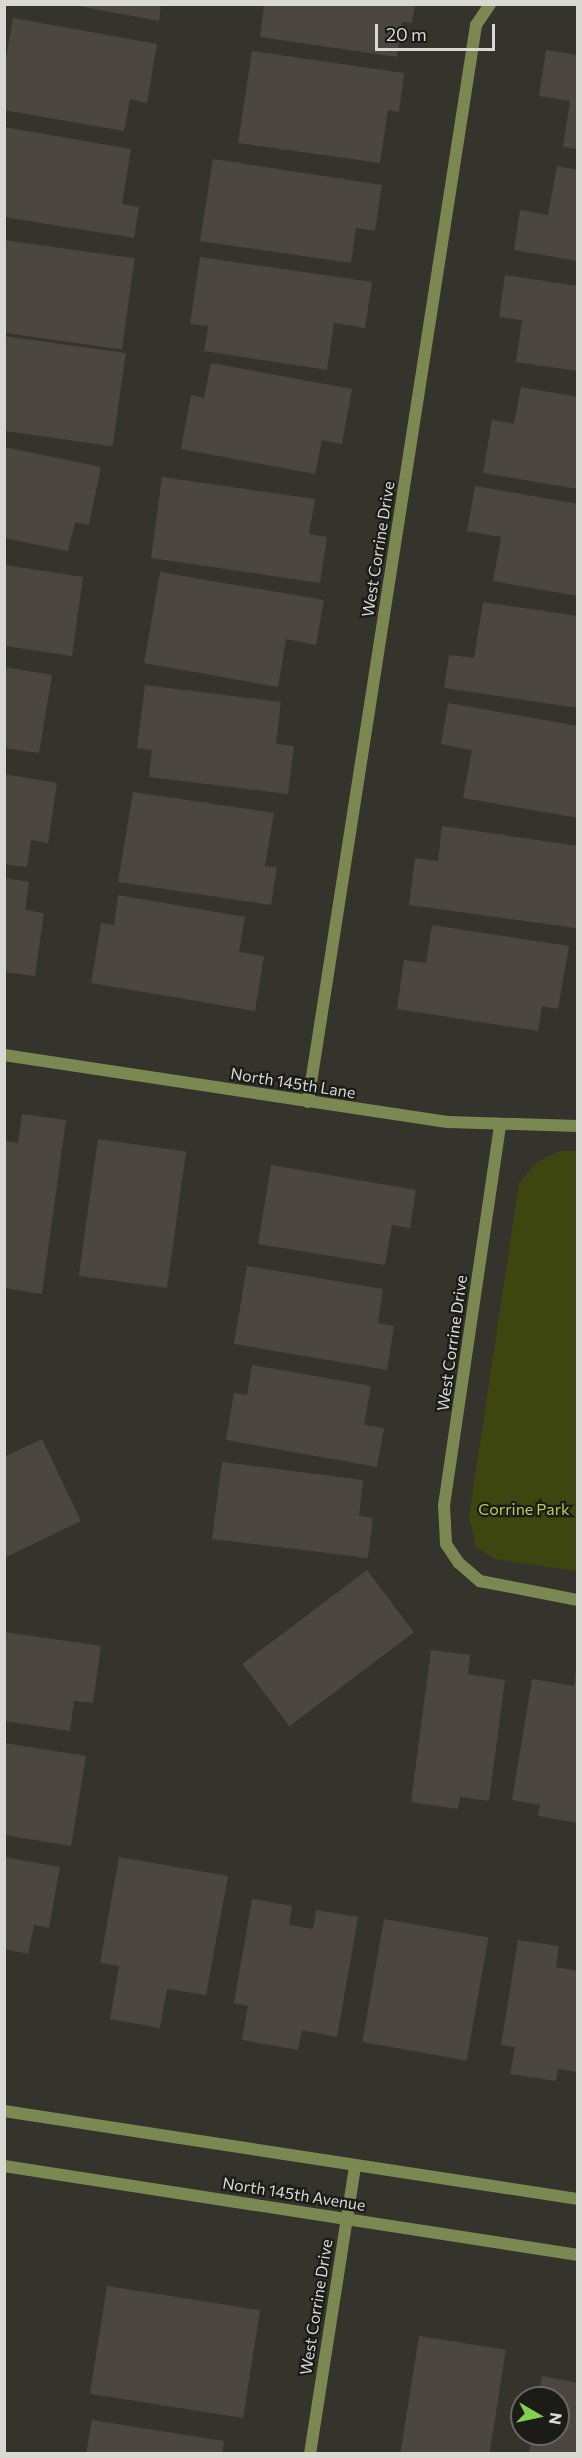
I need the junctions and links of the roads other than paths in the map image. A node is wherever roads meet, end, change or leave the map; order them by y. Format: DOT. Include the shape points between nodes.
graph roads {
  1 [pos="490,4"];
  2 [pos="4,1055"];
  3 [pos="308,1102"];
  4 [pos="500,1126"];
  5 [pos="578,1126"];
  6 [pos="578,1600"];
  7 [pos="4,2111"];
  8 [pos="4,2166"];
  9 [pos="355,2166"];
  10 [pos="578,2199"];
  11 [pos="346,2219"];
  12 [pos="578,2255"];
  13 [pos="310,2454"];
  1 -- 3 [label="street, West Corrine Drive" via="476,25"];
  2 -- 3 [label="street, North 145th Lane"];
  3 -- 4 [label="street, North 145th Lane"];
  4 -- 5 [label="street, North 145th Lane"];
  4 -- 6 [label="street, West Corrine Drive" via="444,1505 446,1544 459,1563 480,1581"];
  7 -- 9 [label="street"];
  8 -- 11 [label="street, North 145th Avenue"];
  9 -- 10 [label="street"];
  9 -- 11 [label="street, West Corrine Drive"];
  11 -- 12 [label="street, North 145th Avenue"];
  11 -- 13 [label="street, West Corrine Drive"];
}
